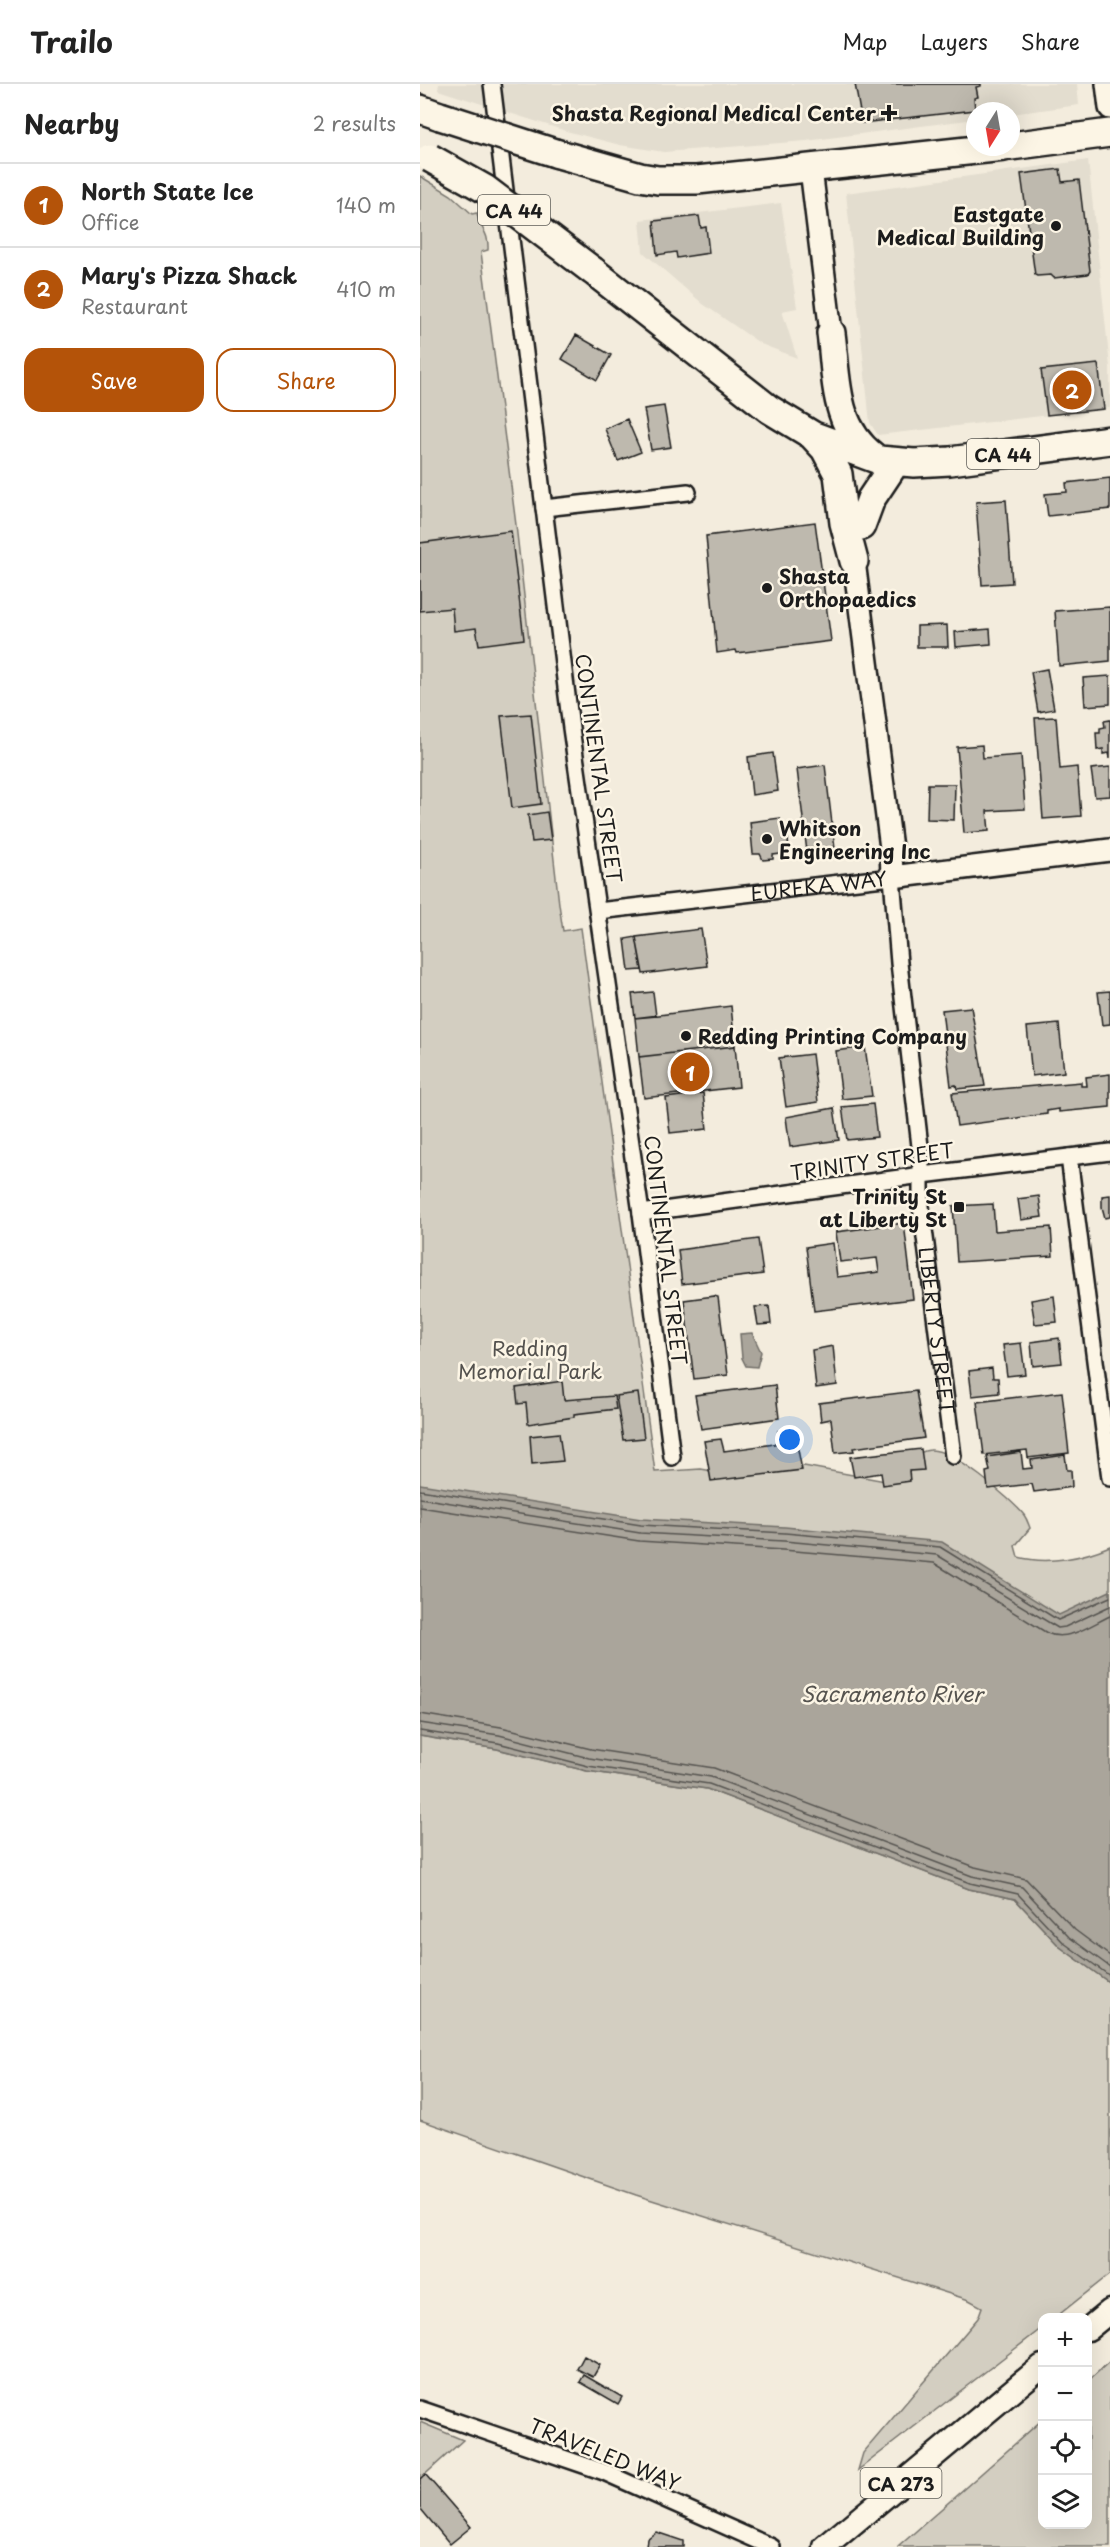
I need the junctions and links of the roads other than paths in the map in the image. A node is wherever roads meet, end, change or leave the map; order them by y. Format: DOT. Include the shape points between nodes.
graph roads {
  1 [pos="492,84"];
  2 [pos="1107,84"];
  3 [pos="1110,108"];
  4 [pos="430,113"];
  5 [pos="1110,133"];
  6 [pos="1020,145"];
  7 [pos="966,151"];
  8 [pos="425,156"];
  9 [pos="811,169"];
  10 [pos="831,333"];
  11 [pos="812,435"];
  12 [pos="1110,440"];
  13 [pos="887,461"];
  14 [pos="688,492"];
  15 [pos="544,508"];
  16 [pos="861,526"];
  17 [pos="854,561"];
  18 [pos="1110,850"];
  19 [pos="892,877"];
  20 [pos="598,911"];
  21 [pos="1110,1152"];
  22 [pos="1069,1157"];
  23 [pos="922,1175"];
  24 [pos="641,1213"];
  25 [pos="953,1456"];
  26 [pos="672,1457"];
  27 [pos="1110,1478"];
  28 [pos="1110,2311"];
  29 [pos="1092,2326"];
  30 [pos="1041,2367"];
  31 [pos="420,2409"];
  32 [pos="772,2547"];
  33 [pos="825,2547"];
  1 -- 15 [label="street, CONTINENTAL STREET"];
  2 -- 3 [label="street"];
  4 -- 9 [label="highway, bridge" via="621,173 658,180"];
  5 -- 6 [label="highway"];
  7 -- 9 [label="highway"];
  8 -- 11 [label="highway, CA 44, bridge" via="485,189 769,409"];
  9 -- 10 [label="street"];
  10 -- 13 [label="highway" via="844,420 857,444"];
  11 -- 13 [label="highway, CA 44"];
  11 -- 17 [label="highway" via="830,456 838,474"];
  12 -- 13 [label="highway, CA 44" via="950,461"];
  13 -- 16 [label="highway"];
  14 -- 15 [label="street"];
  15 -- 20 [label="street, CONTINENTAL STREET"];
  16 -- 17 [label="street, LIBERTY STREET"];
  17 -- 19 [label="street, LIBERTY STREET"];
  18 -- 19 [label="street, EUREKA WAY"];
  19 -- 20 [label="street, EUREKA WAY"];
  19 -- 23 [label="street, LIBERTY STREET"];
  20 -- 24 [label="street, CONTINENTAL STREET"];
  21 -- 22 [label="street, TRINITY STREET"];
  22 -- 23 [label="street, TRINITY STREET"];
  22 -- 27 [label="street"];
  23 -- 24 [label="street, TRINITY STREET"];
  23 -- 25 [label="street, LIBERTY STREET" via="921,1206"];
  24 -- 26 [label="street, CONTINENTAL STREET"];
  28 -- 29 [label="main road"];
  30 -- 33 [label="main road, CA 273"];
  31 -- 32 [label="street, TRAVELED WAY" via="604,2472"];
}
